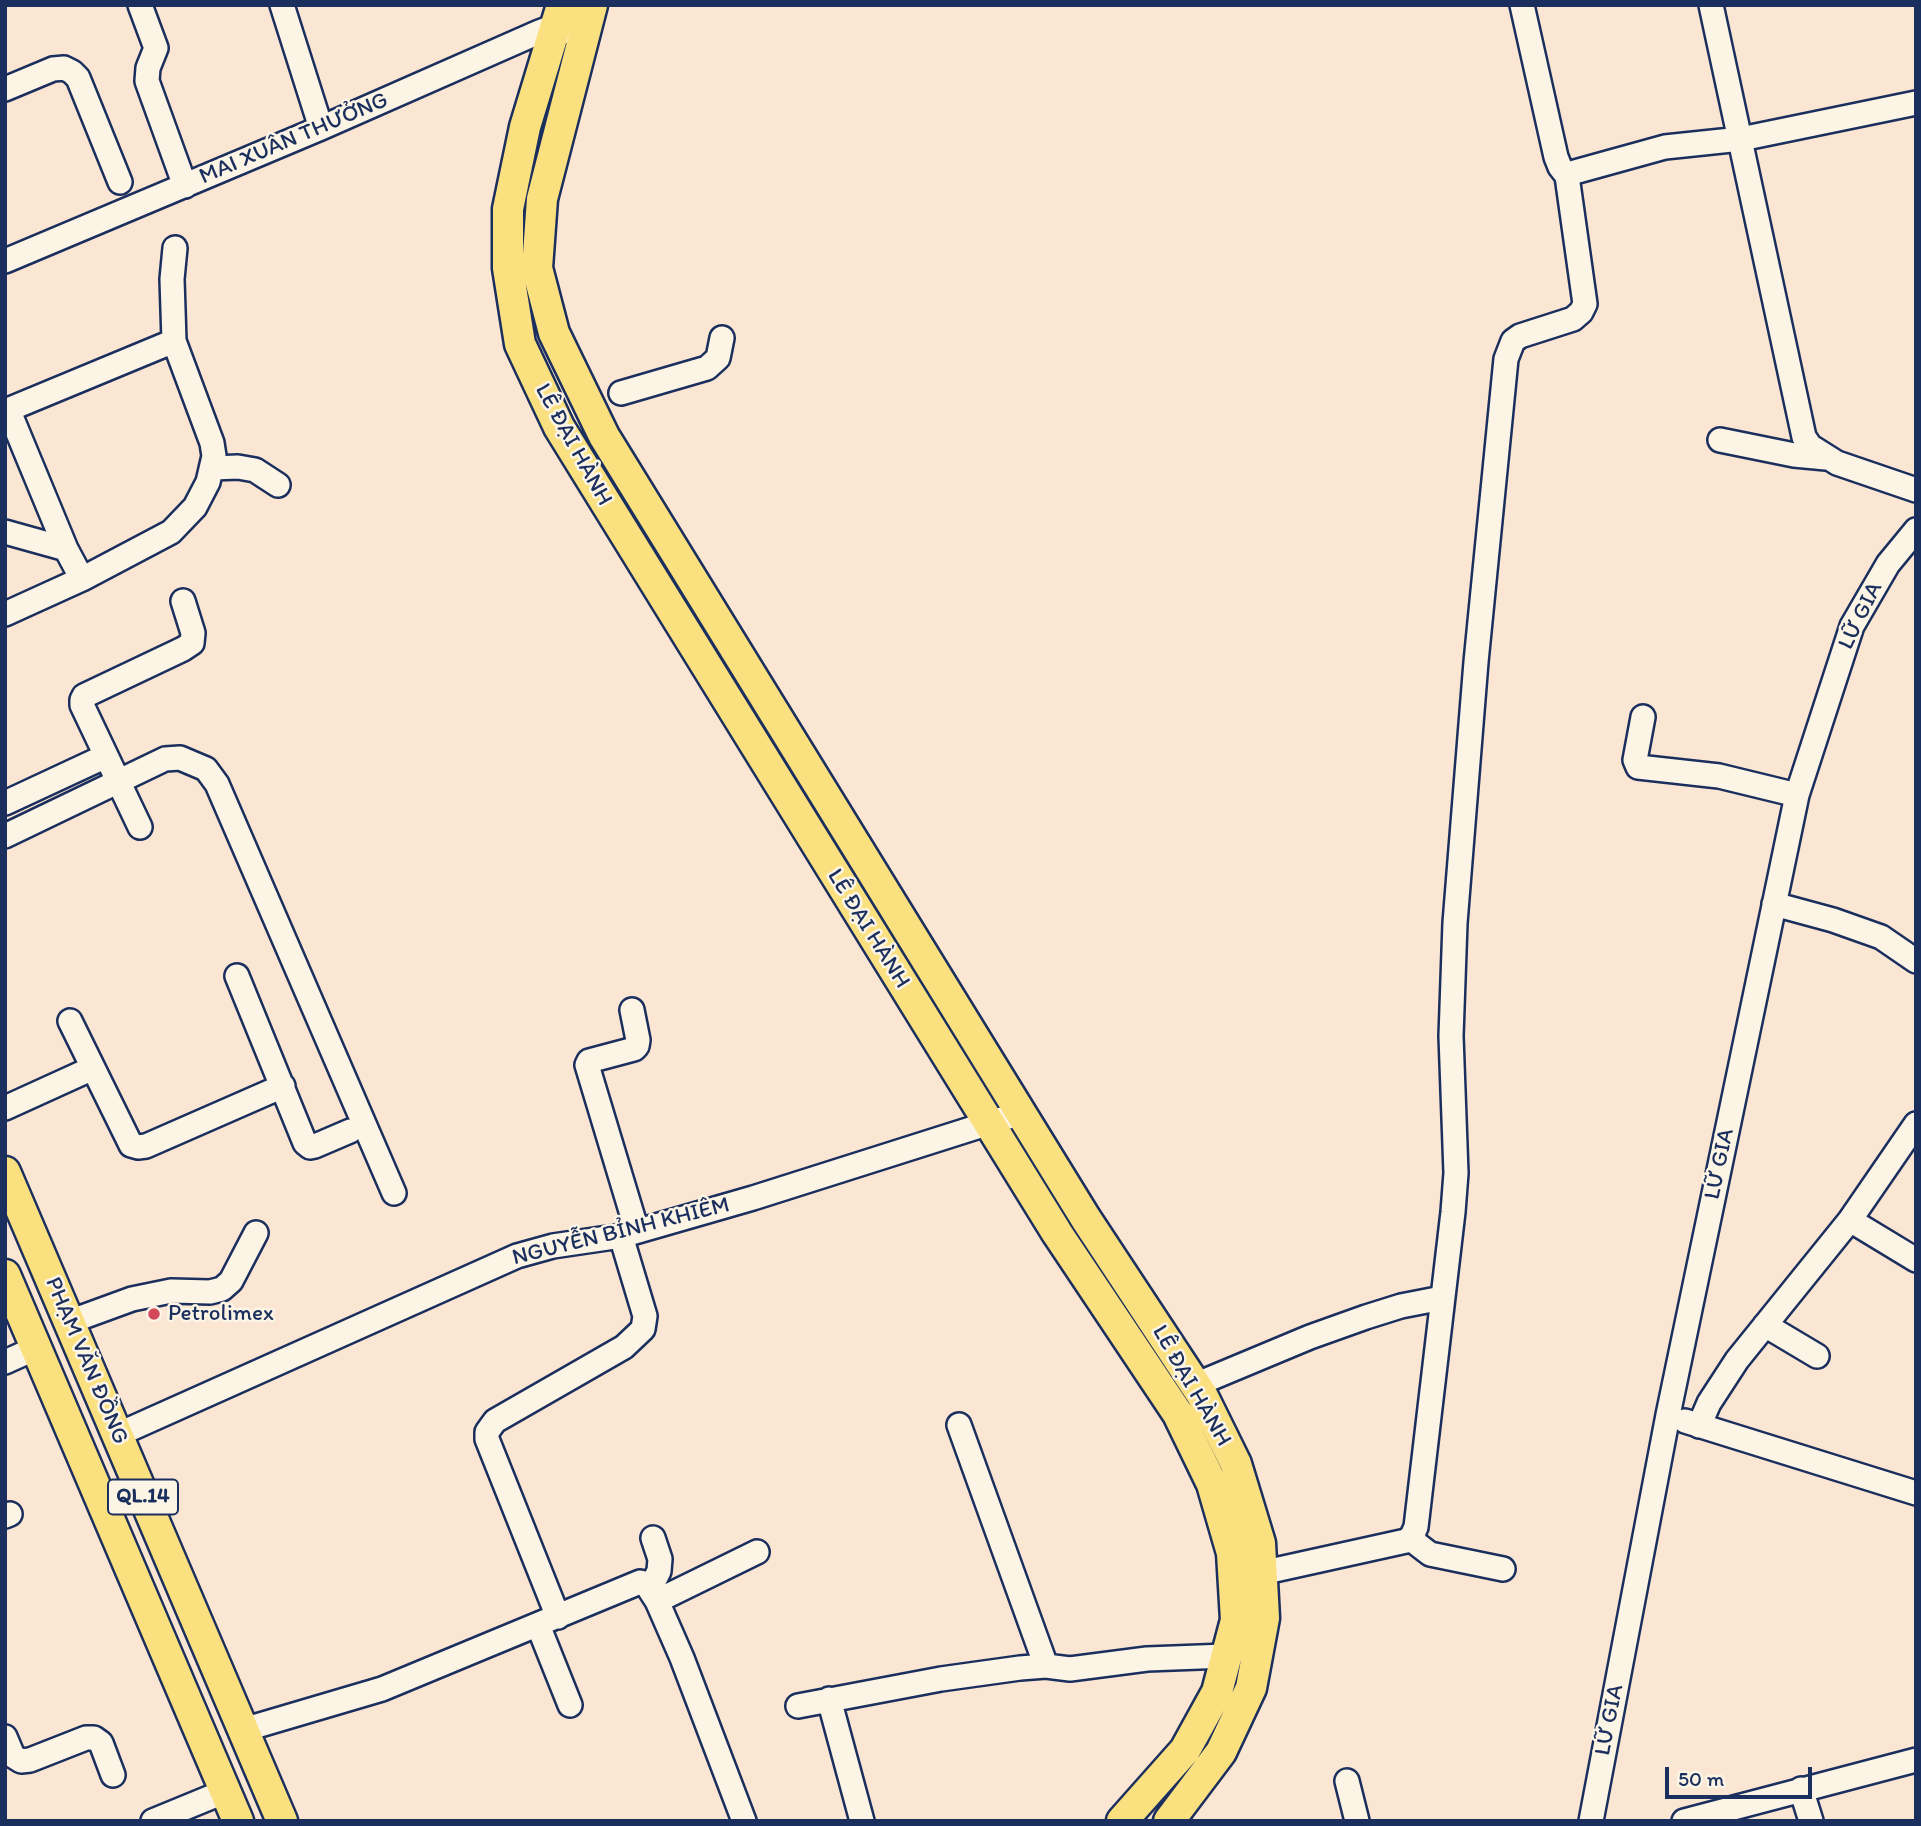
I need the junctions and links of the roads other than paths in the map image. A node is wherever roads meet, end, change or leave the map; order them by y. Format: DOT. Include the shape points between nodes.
graph roads {
  1 [pos="140,5"];
  2 [pos="282,5"];
  3 [pos="592,5"];
  4 [pos="1522,5"];
  5 [pos="1712,5"];
  6 [pos="567,23"];
  7 [pos="5,89"];
  8 [pos="1916,103"];
  9 [pos="321,128"];
  10 [pos="1741,139"];
  11 [pos="1567,176"];
  12 [pos="120,183"];
  13 [pos="185,186"];
  14 [pos="175,248"];
  15 [pos="5,261"];
  16 [pos="722,338"];
  17 [pos="174,341"];
  18 [pos="621,393"];
  19 [pos="9,419"];
  20 [pos="1720,440"];
  21 [pos="1826,458"];
  22 [pos="213,468"];
  23 [pos="278,485"];
  24 [pos="1916,491"];
  25 [pos="1916,530"];
  26 [pos="5,532"];
  27 [pos="66,549"];
  28 [pos="82,579"];
  29 [pos="183,601"];
  30 [pos="5,614"];
  31 [pos="1643,716"];
  32 [pos="106,756"];
  33 [pos="118,781"];
  34 [pos="1797,795"];
  35 [pos="5,803"];
  36 [pos="140,827"];
  37 [pos="5,836"];
  38 [pos="1774,904"];
  39 [pos="1916,961"];
  40 [pos="237,976"];
  41 [pos="632,1010"];
  42 [pos="70,1021"];
  43 [pos="93,1068"];
  44 [pos="283,1086"];
  45 [pos="5,1108"];
  46 [pos="1021,1113"];
  47 [pos="989,1124"];
  48 [pos="1916,1124"];
  49 [pos="350,1131"];
  50 [pos="5,1172"];
  51 [pos="394,1193"];
  52 [pos="1850,1220"];
  53 [pos="256,1233"];
  54 [pos="629,1234"];
  55 [pos="1916,1260"];
  56 [pos="5,1275"];
  57 [pos="1442,1298"];
  58 [pos="69,1322"];
  59 [pos="1765,1325"];
  60 [pos="37,1348"];
  61 [pos="1817,1356"];
  62 [pos="5,1362"];
  63 [pos="1195,1385"];
  64 [pos="1668,1415"];
  65 [pos="959,1425"];
  66 [pos="1699,1426"];
  67 [pos="117,1435"];
  68 [pos="1916,1493"];
  69 [pos="1412,1536"];
  70 [pos="653,1538"];
  71 [pos="757,1552"];
  72 [pos="1503,1569"];
  73 [pos="1261,1573"];
  74 [pos="653,1595"];
  75 [pos="548,1621"];
  76 [pos="1226,1656"];
  77 [pos="1046,1666"];
  78 [pos="829,1699"];
  79 [pos="570,1706"];
  80 [pos="798,1706"];
  81 [pos="243,1730"];
  82 [pos="6,1740"];
  83 [pos="1916,1760"];
  84 [pos="113,1774"];
  85 [pos="1347,1781"];
  86 [pos="1801,1789"];
  87 [pos="226,1791"];
  88 [pos="153,1821"];
  89 [pos="239,1821"];
  90 [pos="282,1821"];
  91 [pos="744,1821"];
  92 [pos="862,1821"];
  93 [pos="1122,1821"];
  94 [pos="1168,1821"];
  95 [pos="1357,1821"];
  96 [pos="1591,1821"];
  97 [pos="1684,1821"];
  98 [pos="1811,1821"];
  1 -- 13 [label="street" via="156,48 147,80"];
  2 -- 9 [label="street"];
  3 -- 6 [label="main road, LÊ ĐẠI HÀNH"];
  4 -- 11 [label="street" via="1556,157"];
  5 -- 10 [label="street"];
  6 -- 9 [label="street, MAI XUÂN THƯỞNG"];
  6 -- 46 [label="main road, LÊ ĐẠI HÀNH" via="537,268 554,333 604,436"];
  6 -- 47 [label="main road, LÊ ĐẠI HÀNH" via="525,127 508,209 508,268 520,344 559,427"];
  7 -- 12 [label="street" via="53,69 72,72"];
  8 -- 10 [label="street"];
  9 -- 13 [label="street, MAI XUÂN THƯỞNG"];
  10 -- 11 [label="street" via="1665,147"];
  10 -- 21 [label="street" via="1802,427 1810,446"];
  11 -- 57 [label="street" via="1585,304 1573,319 1520,336 1506,359 1455,923 1451,1035 1456,1173"];
  13 -- 15 [label="street, MAI XUÂN THƯỞNG"];
  14 -- 17 [label="street"];
  16 -- 18 [label="street" via="718,358 707,368"];
  17 -- 19 [label="street"];
  17 -- 22 [label="street" via="212,443"];
  19 -- 27 [label="street"];
  20 -- 21 [label="street"];
  21 -- 24 [label="street"];
  22 -- 23 [label="street" via="254,470"];
  22 -- 28 [label="street" via="195,508 171,532"];
  25 -- 34 [label="street, LỮ GIA" via="1888,564 1852,626"];
  26 -- 27 [label="street"];
  27 -- 28 [label="street"];
  28 -- 30 [label="street"];
  29 -- 32 [label="street" via="192,643 82,700"];
  31 -- 34 [label="street" via="1635,760 1639,767 1732,778"];
  32 -- 33 [label="street"];
  32 -- 35 [label="street"];
  33 -- 36 [label="street"];
  33 -- 37 [label="street"];
  33 -- 51 [label="street" via="165,759 180,758 206,769 217,784"];
  34 -- 38 [label="street, LỮ GIA"];
  38 -- 39 [label="street" via="1881,937"];
  38 -- 64 [label="street, LỮ GIA"];
  40 -- 44 [label="street"];
  41 -- 54 [label="street" via="637,1046 587,1065"];
  42 -- 43 [label="street"];
  43 -- 44 [label="street" via="131,1144 138,1147"];
  43 -- 45 [label="street"];
  44 -- 49 [label="street" via="310,1147"];
  46 -- 47 [label="street, NGUYỄN BỈNH KHIÊM"];
  46 -- 63 [label="main road, LÊ ĐẠI HÀNH"];
  47 -- 54 [label="street, NGUYỄN BỈNH KHIÊM"];
  47 -- 76 [label="main road, LÊ ĐẠI HÀNH" via="1178,1414 1212,1484 1232,1553 1236,1620"];
  48 -- 52 [label="street"];
  50 -- 58 [label="main road, PHẠM VĂN ĐỒNG / QL.14"];
  52 -- 55 [label="street"];
  52 -- 59 [label="street"];
  53 -- 58 [label="street" via="231,1281 222,1289 171,1291 132,1299"];
  54 -- 67 [label="street, NGUYỄN BỈNH KHIÊM" via="517,1256"];
  54 -- 75 [label="street" via="645,1316 643,1329 624,1347 495,1422 487,1432"];
  56 -- 60 [label="main road, PHẠM VĂN ĐỒNG / QL.14"];
  57 -- 63 [label="street" via="1355,1321"];
  57 -- 69 [label="street"];
  58 -- 67 [label="main road, PHẠM VĂN ĐỒNG / QL.14"];
  59 -- 61 [label="street"];
  59 -- 66 [label="street" via="1720,1385"];
  60 -- 62 [label="street"];
  60 -- 87 [label="main road, PHẠM VĂN ĐỒNG / QL.14"];
  63 -- 73 [label="main road, LÊ ĐẠI HÀNH" via="1236,1464 1260,1543"];
  64 -- 66 [label="street"];
  64 -- 96 [label="street, LỮ GIA"];
  65 -- 77 [label="street"];
  66 -- 68 [label="street"];
  67 -- 81 [label="main road, PHẠM VĂN ĐỒNG / QL.14"];
  69 -- 72 [label="street" via="1430,1554"];
  69 -- 73 [label="street" via="1406,1542"];
  70 -- 74 [label="street" via="660,1559"];
  71 -- 74 [label="street"];
  73 -- 94 [label="main road, LÊ ĐẠI HÀNH" via="1264,1618 1251,1688 1221,1752"];
  74 -- 75 [label="street" via="646,1584 633,1584"];
  74 -- 91 [label="street"];
  75 -- 79 [label="street"];
  75 -- 81 [label="street" via="364,1695"];
  76 -- 77 [label="street" via="1147,1659 1070,1669"];
  76 -- 93 [label="main road, LÊ ĐẠI HÀNH" via="1217,1692 1185,1750"];
  77 -- 78 [label="street"];
  78 -- 80 [label="street"];
  78 -- 92 [label="street"];
  81 -- 90 [label="main road, PHẠM VĂN ĐỒNG / QL.14"];
  82 -- 84 [label="street" via="13,1756 21,1761 94,1738 101,1743"];
  83 -- 86 [label="street"];
  85 -- 95 [label="street"];
  86 -- 97 [label="street"];
  86 -- 98 [label="street"];
  87 -- 88 [label="street"];
  87 -- 89 [label="main road, PHẠM VĂN ĐỒNG / QL.14"];
}
